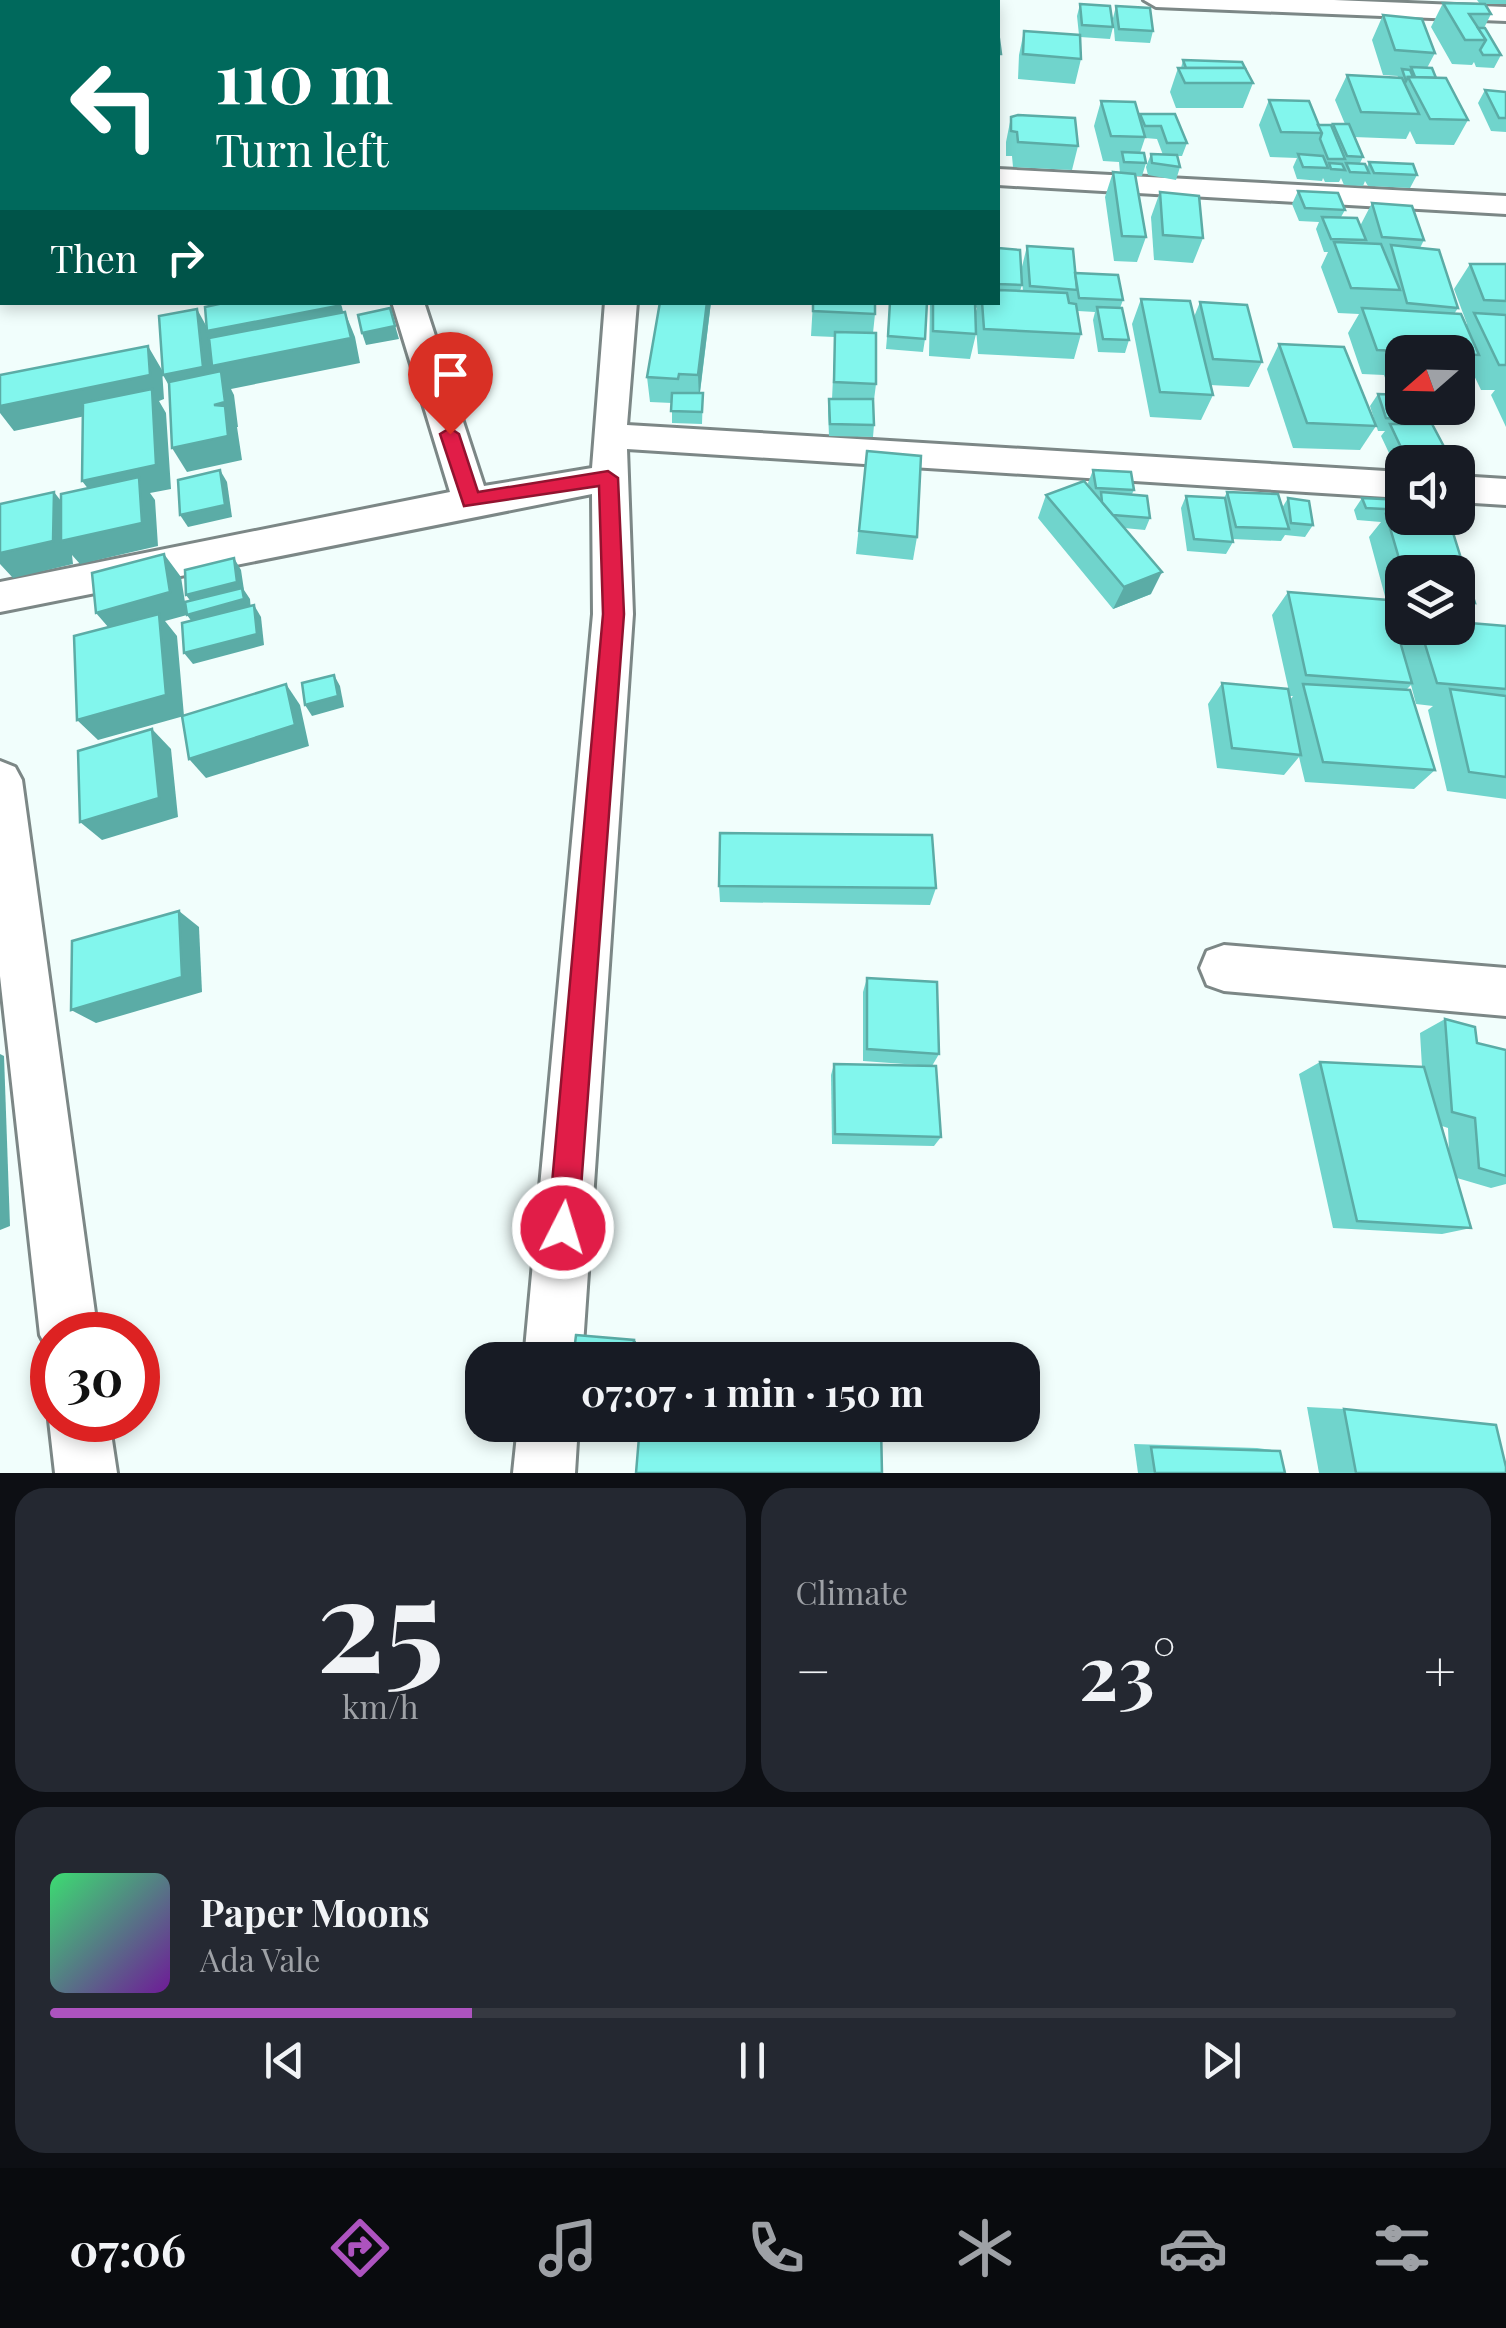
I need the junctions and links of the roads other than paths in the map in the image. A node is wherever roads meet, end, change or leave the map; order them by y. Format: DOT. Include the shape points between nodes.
graph roads {
  1 [pos="1156,0"];
  2 [pos="1506,14"];
  3 [pos="1000,177"];
  4 [pos="1506,205"];
  5 [pos="409,305"];
  6 [pos="620,305"];
  7 [pos="609,457"];
  8 [pos="1385,484"];
  9 [pos="1475,489"];
  10 [pos="1506,492"];
  11 [pos="471,500"];
  12 [pos="0,596"];
  13 [pos="0,780"];
  14 [pos="1224,968"];
  15 [pos="1506,992"];
  16 [pos="66,1312"];
  17 [pos="554,1342"];
  18 [pos="82,1442"];
  19 [pos="547,1442"];
  20 [pos="86,1473"];
  21 [pos="544,1473"];
  1 -- 2 [label="street"];
  3 -- 4 [label="street"];
  5 -- 11 [label="street"];
  6 -- 7 [label="street"];
  7 -- 8 [label="street"];
  7 -- 11 [label="street"];
  7 -- 17 [label="street" via="613,614"];
  9 -- 10 [label="street"];
  11 -- 12 [label="street"];
  13 -- 16 [label="street"];
  14 -- 15 [label="street"];
  18 -- 20 [label="street"];
  19 -- 21 [label="street"];
}
